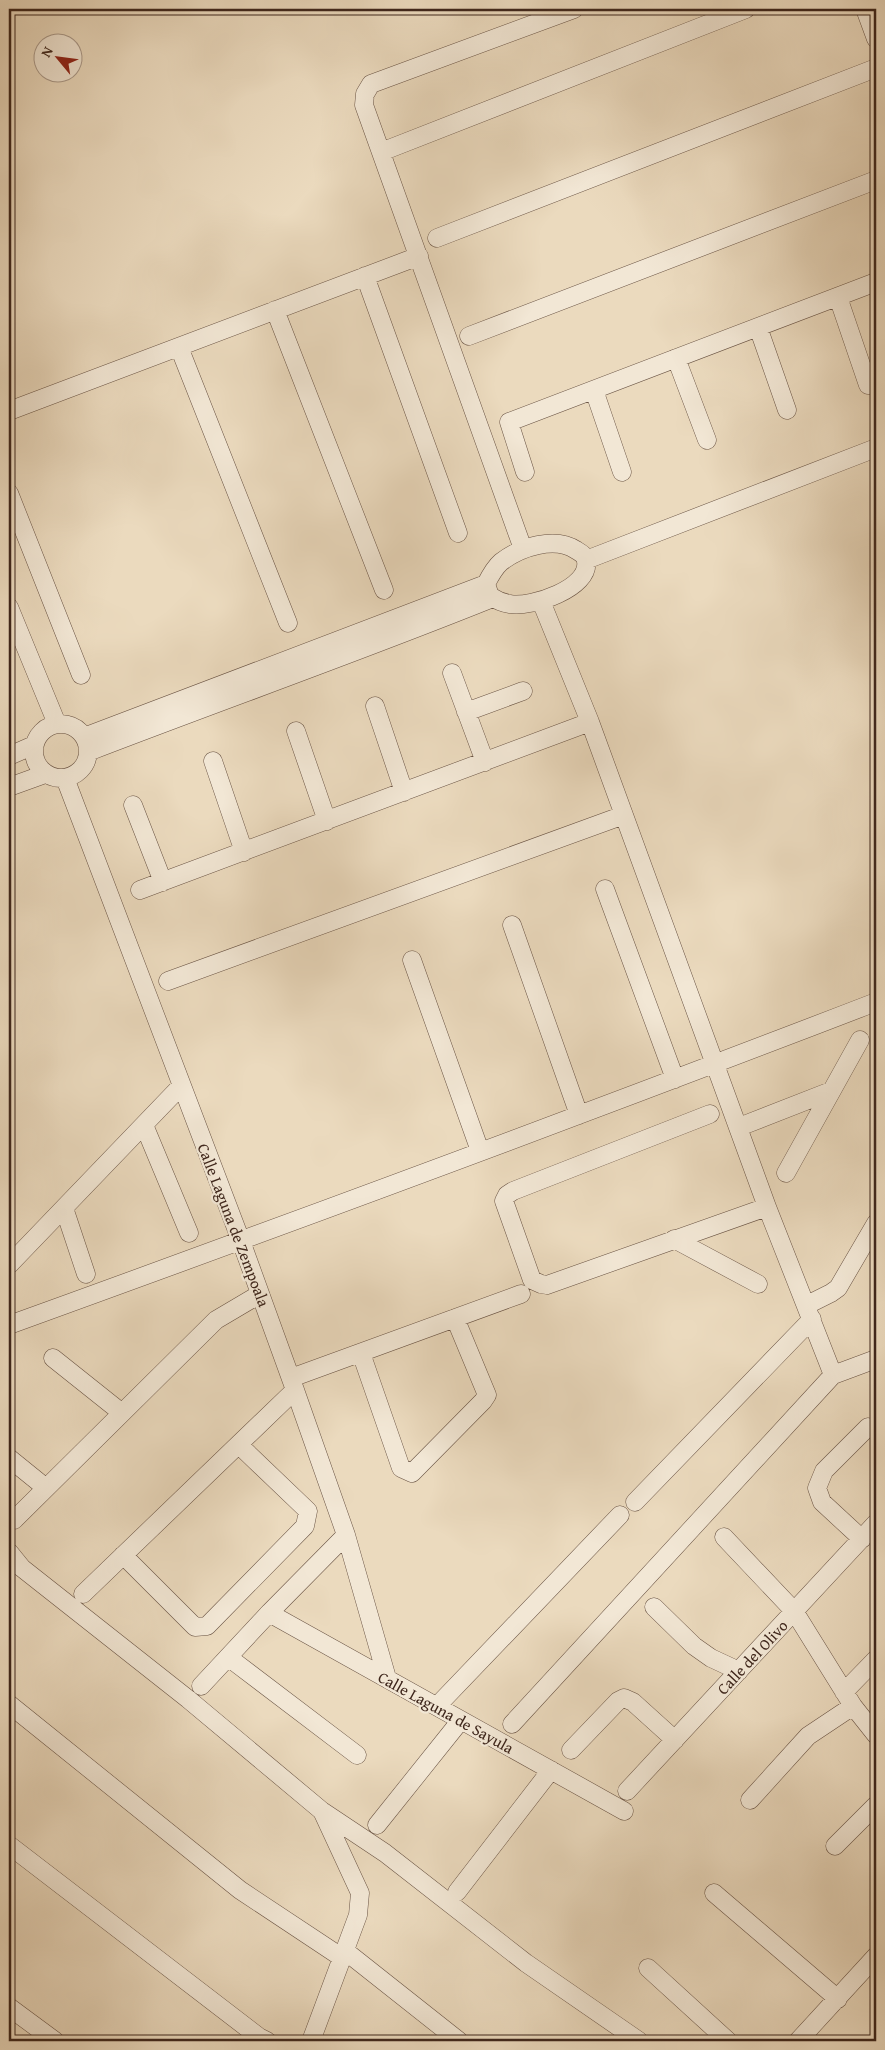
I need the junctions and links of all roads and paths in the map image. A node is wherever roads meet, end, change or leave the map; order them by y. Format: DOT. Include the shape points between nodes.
graph roads {
  1 [pos="574,9"];
  2 [pos="746,9"];
  3 [pos="865,9"];
  4 [pos="876,38"];
  5 [pos="876,68"];
  6 [pos="381,152"];
  7 [pos="876,180"];
  8 [pos="437,238"];
  9 [pos="419,256"];
  10 [pos="365,276"];
  11 [pos="876,282"];
  12 [pos="838,297"];
  13 [pos="275,310"];
  14 [pos="758,327"];
  15 [pos="469,336"];
  16 [pos="179,347"];
  17 [pos="676,358"];
  18 [pos="868,385"];
  19 [pos="594,390"];
  20 [pos="787,410"];
  21 [pos="9,411"];
  22 [pos="707,440"];
  23 [pos="876,448"];
  24 [pos="525,472"];
  25 [pos="622,472"];
  26 [pos="9,492"];
  27 [pos="458,532"];
  28 [pos="524,549"];
  29 [pos="586,560"];
  30 [pos="384,590"];
  31 [pos="490,591"];
  32 [pos="541,601"];
  33 [pos="9,607"];
  34 [pos="288,623"];
  35 [pos="452,673"];
  36 [pos="81,675"];
  37 [pos="523,691"];
  38 [pos="375,706"];
  39 [pos="466,712"];
  40 [pos="590,722"];
  41 [pos="57,724"];
  42 [pos="296,731"];
  43 [pos="34,745"];
  44 [pos="86,745"];
  45 [pos="9,756"];
  46 [pos="213,761"];
  47 [pos="485,762"];
  48 [pos="45,774"];
  49 [pos="65,778"];
  50 [pos="9,787"];
  51 [pos="404,792"];
  52 [pos="133,804"];
  53 [pos="624,814"];
  54 [pos="326,821"];
  55 [pos="244,852"];
  56 [pos="163,882"];
  57 [pos="605,889"];
  58 [pos="140,890"];
  59 [pos="512,924"];
  60 [pos="412,960"];
  61 [pos="168,981"];
  62 [pos="876,1002"];
  63 [pos="860,1040"];
  64 [pos="716,1064"];
  65 [pos="675,1079"];
  66 [pos="181,1086"];
  67 [pos="832,1091"];
  68 [pos="710,1114"];
  69 [pos="579,1115"];
  70 [pos="144,1125"];
  71 [pos="739,1127"];
  72 [pos="480,1151"];
  73 [pos="786,1173"];
  74 [pos="767,1207"];
  75 [pos="64,1208"];
  76 [pos="876,1223"];
  77 [pos="189,1233"];
  78 [pos="674,1239"];
  79 [pos="241,1241"];
  80 [pos="9,1265"];
  81 [pos="86,1274"];
  82 [pos="758,1284"];
  83 [pos="260,1294"];
  84 [pos="521,1294"];
  85 [pos="809,1312"];
  86 [pos="455,1318"];
  87 [pos="9,1325"];
  88 [pos="361,1353"];
  89 [pos="53,1358"];
  90 [pos="876,1359"];
  91 [pos="834,1375"];
  92 [pos="293,1384"];
  93 [pos="122,1413"];
  94 [pos="868,1427"];
  95 [pos="239,1445"];
  96 [pos="9,1458"];
  97 [pos="46,1488"];
  98 [pos="635,1502"];
  99 [pos="620,1515"];
  100 [pos="14,1520"];
  101 [pos="876,1523"];
  102 [pos="346,1535"];
  103 [pos="724,1537"];
  104 [pos="862,1538"];
  105 [pos="9,1552"];
  106 [pos="123,1556"];
  107 [pos="83,1594"];
  108 [pos="654,1607"];
  109 [pos="794,1611"];
  110 [pos="269,1613"];
  111 [pos="228,1657"];
  112 [pos="876,1659"];
  113 [pos="739,1671"];
  114 [pos="387,1678"];
  115 [pos="201,1686"];
  116 [pos="849,1699"];
  117 [pos="9,1704"];
  118 [pos="437,1706"];
  119 [pos="461,1720"];
  120 [pos="512,1724"];
  121 [pos="876,1735"];
  122 [pos="674,1740"];
  123 [pos="571,1750"];
  124 [pos="356,1756"];
  125 [pos="551,1770"];
  126 [pos="627,1791"];
  127 [pos="750,1800"];
  128 [pos="876,1805"];
  129 [pos="322,1811"];
  130 [pos="624,1811"];
  131 [pos="377,1825"];
  132 [pos="9,1846"];
  133 [pos="835,1846"];
  134 [pos="457,1892"];
  135 [pos="714,1893"];
  136 [pos="343,1954"];
  137 [pos="876,1956"];
  138 [pos="648,1968"];
  139 [pos="838,1999"];
  140 [pos="9,2007"];
  141 [pos="55,2041"];
  142 [pos="267,2041"];
  143 [pos="311,2041"];
  144 [pos="459,2041"];
  145 [pos="639,2041"];
  146 [pos="728,2041"];
  147 [pos="798,2041"];
  1 -- 6 [label="street" via="371,84 365,94 364,106"];
  2 -- 6 [label="street"];
  3 -- 4 [label="street"];
  5 -- 8 [label="street"];
  6 -- 9 [label="street"];
  7 -- 15 [label="street"];
  9 -- 10 [label="street"];
  9 -- 28 [label="street"];
  10 -- 13 [label="street"];
  10 -- 27 [label="street"];
  11 -- 12 [label="street"];
  12 -- 14 [label="street"];
  12 -- 18 [label="street"];
  13 -- 16 [label="street"];
  13 -- 30 [label="street"];
  14 -- 17 [label="street"];
  14 -- 20 [label="street"];
  16 -- 21 [label="street"];
  16 -- 34 [label="street"];
  17 -- 19 [label="street"];
  17 -- 22 [label="street"];
  19 -- 24 [label="street" via="508,422"];
  19 -- 25 [label="street"];
  23 -- 29 [label="street"];
  26 -- 36 [label="street"];
  28 -- 29 [label="street" via="560,544 583,554"];
  28 -- 31 [label="street" via="500,563 491,574"];
  29 -- 32 [label="street" via="581,577 567,589"];
  31 -- 32 [label="street" via="512,605"];
  31 -- 44 [label="street"];
  32 -- 40 [label="street"];
  33 -- 41 [label="street"];
  35 -- 39 [label="street"];
  37 -- 39 [label="street"];
  38 -- 51 [label="street"];
  39 -- 47 [label="street"];
  40 -- 47 [label="street"];
  40 -- 53 [label="street"];
  41 -- 43 [label="street" via="39,735"];
  41 -- 44 [label="street" via="77,729"];
  42 -- 54 [label="street"];
  43 -- 45 [label="street"];
  43 -- 48 [label="street" via="34,756"];
  44 -- 49 [label="street" via="83,767"];
  46 -- 55 [label="street"];
  47 -- 51 [label="street"];
  48 -- 49 [label="street"];
  48 -- 50 [label="street"];
  49 -- 66 [label="street, Calle Laguna de Zempoala"];
  51 -- 54 [label="street"];
  52 -- 56 [label="street"];
  53 -- 61 [label="street"];
  53 -- 64 [label="street"];
  54 -- 55 [label="street"];
  55 -- 56 [label="street"];
  56 -- 58 [label="street"];
  57 -- 65 [label="street"];
  59 -- 69 [label="street"];
  60 -- 72 [label="street"];
  62 -- 64 [label="street"];
  63 -- 67 [label="street"];
  64 -- 65 [label="street"];
  64 -- 71 [label="street"];
  65 -- 69 [label="street"];
  66 -- 70 [label="street"];
  66 -- 79 [label="street, Calle Laguna de Zempoala"];
  67 -- 71 [label="street"];
  67 -- 73 [label="street"];
  68 -- 78 [label="street" via="513,1191 504,1201 532,1280 541,1284 547,1285"];
  69 -- 72 [label="street"];
  70 -- 75 [label="street"];
  70 -- 77 [label="street"];
  71 -- 74 [label="street"];
  72 -- 79 [label="street"];
  74 -- 78 [label="street"];
  74 -- 85 [label="street"];
  75 -- 80 [label="street"];
  75 -- 81 [label="street"];
  76 -- 85 [label="street" via="838,1288"];
  78 -- 82 [label="street"];
  79 -- 83 [label="street, Calle Laguna de Zempoala"];
  79 -- 87 [label="street"];
  83 -- 92 [label="street, Calle Laguna de Zempoala"];
  83 -- 93 [label="street" via="216,1320"];
  84 -- 86 [label="street"];
  85 -- 91 [label="street"];
  85 -- 98 [label="street"];
  86 -- 88 [label="street"];
  86 -- 88 [label="street" via="487,1395 412,1473 401,1468"];
  88 -- 92 [label="street"];
  89 -- 93 [label="street"];
  90 -- 91 [label="street"];
  91 -- 120 [label="street"];
  92 -- 95 [label="street"];
  92 -- 102 [label="street, Calle Laguna de Zempoala"];
  93 -- 97 [label="street"];
  94 -- 104 [label="street" via="824,1471 817,1488 822,1502"];
  95 -- 106 [label="street"];
  95 -- 106 [label="street" via="308,1511 308,1519 305,1526 207,1626 195,1627"];
  96 -- 97 [label="street"];
  97 -- 100 [label="street"];
  99 -- 118 [label="street"];
  101 -- 104 [label="street, Calle del Olivo"];
  102 -- 110 [label="street"];
  102 -- 114 [label="street, Calle Laguna de Zempoala"];
  103 -- 109 [label="street"];
  104 -- 109 [label="street, Calle del Olivo"];
  105 -- 129 [label="street" via="22,1568 188,1699"];
  106 -- 107 [label="street"];
  108 -- 113 [label="street" via="694,1646"];
  109 -- 113 [label="street, Calle del Olivo"];
  109 -- 116 [label="street"];
  110 -- 111 [label="street"];
  110 -- 114 [label="street, Calle Laguna de Sayula"];
  111 -- 115 [label="street"];
  111 -- 124 [label="street"];
  112 -- 116 [label="street"];
  113 -- 122 [label="street, Calle del Olivo"];
  114 -- 118 [label="street, Calle Laguna de Sayula"];
  116 -- 121 [label="street"];
  116 -- 127 [label="street" via="808,1736"];
  117 -- 136 [label="street" via="240,1890"];
  118 -- 119 [label="street, Calle Laguna de Sayula"];
  119 -- 125 [label="street, Calle Laguna de Sayula"];
  119 -- 131 [label="street"];
  122 -- 123 [label="street" via="633,1702 624,1698"];
  122 -- 126 [label="street, Calle del Olivo"];
  125 -- 130 [label="street, Calle Laguna de Sayula"];
  125 -- 134 [label="street"];
  128 -- 133 [label="street"];
  129 -- 136 [label="street" via="360,1893 358,1914"];
  129 -- 145 [label="street" via="385,1853 526,1963"];
  132 -- 142 [label="street"];
  135 -- 139 [label="street"];
  136 -- 143 [label="street"];
  136 -- 144 [label="street"];
  137 -- 139 [label="street"];
  138 -- 146 [label="street"];
  139 -- 147 [label="street"];
  140 -- 141 [label="street"];
}
